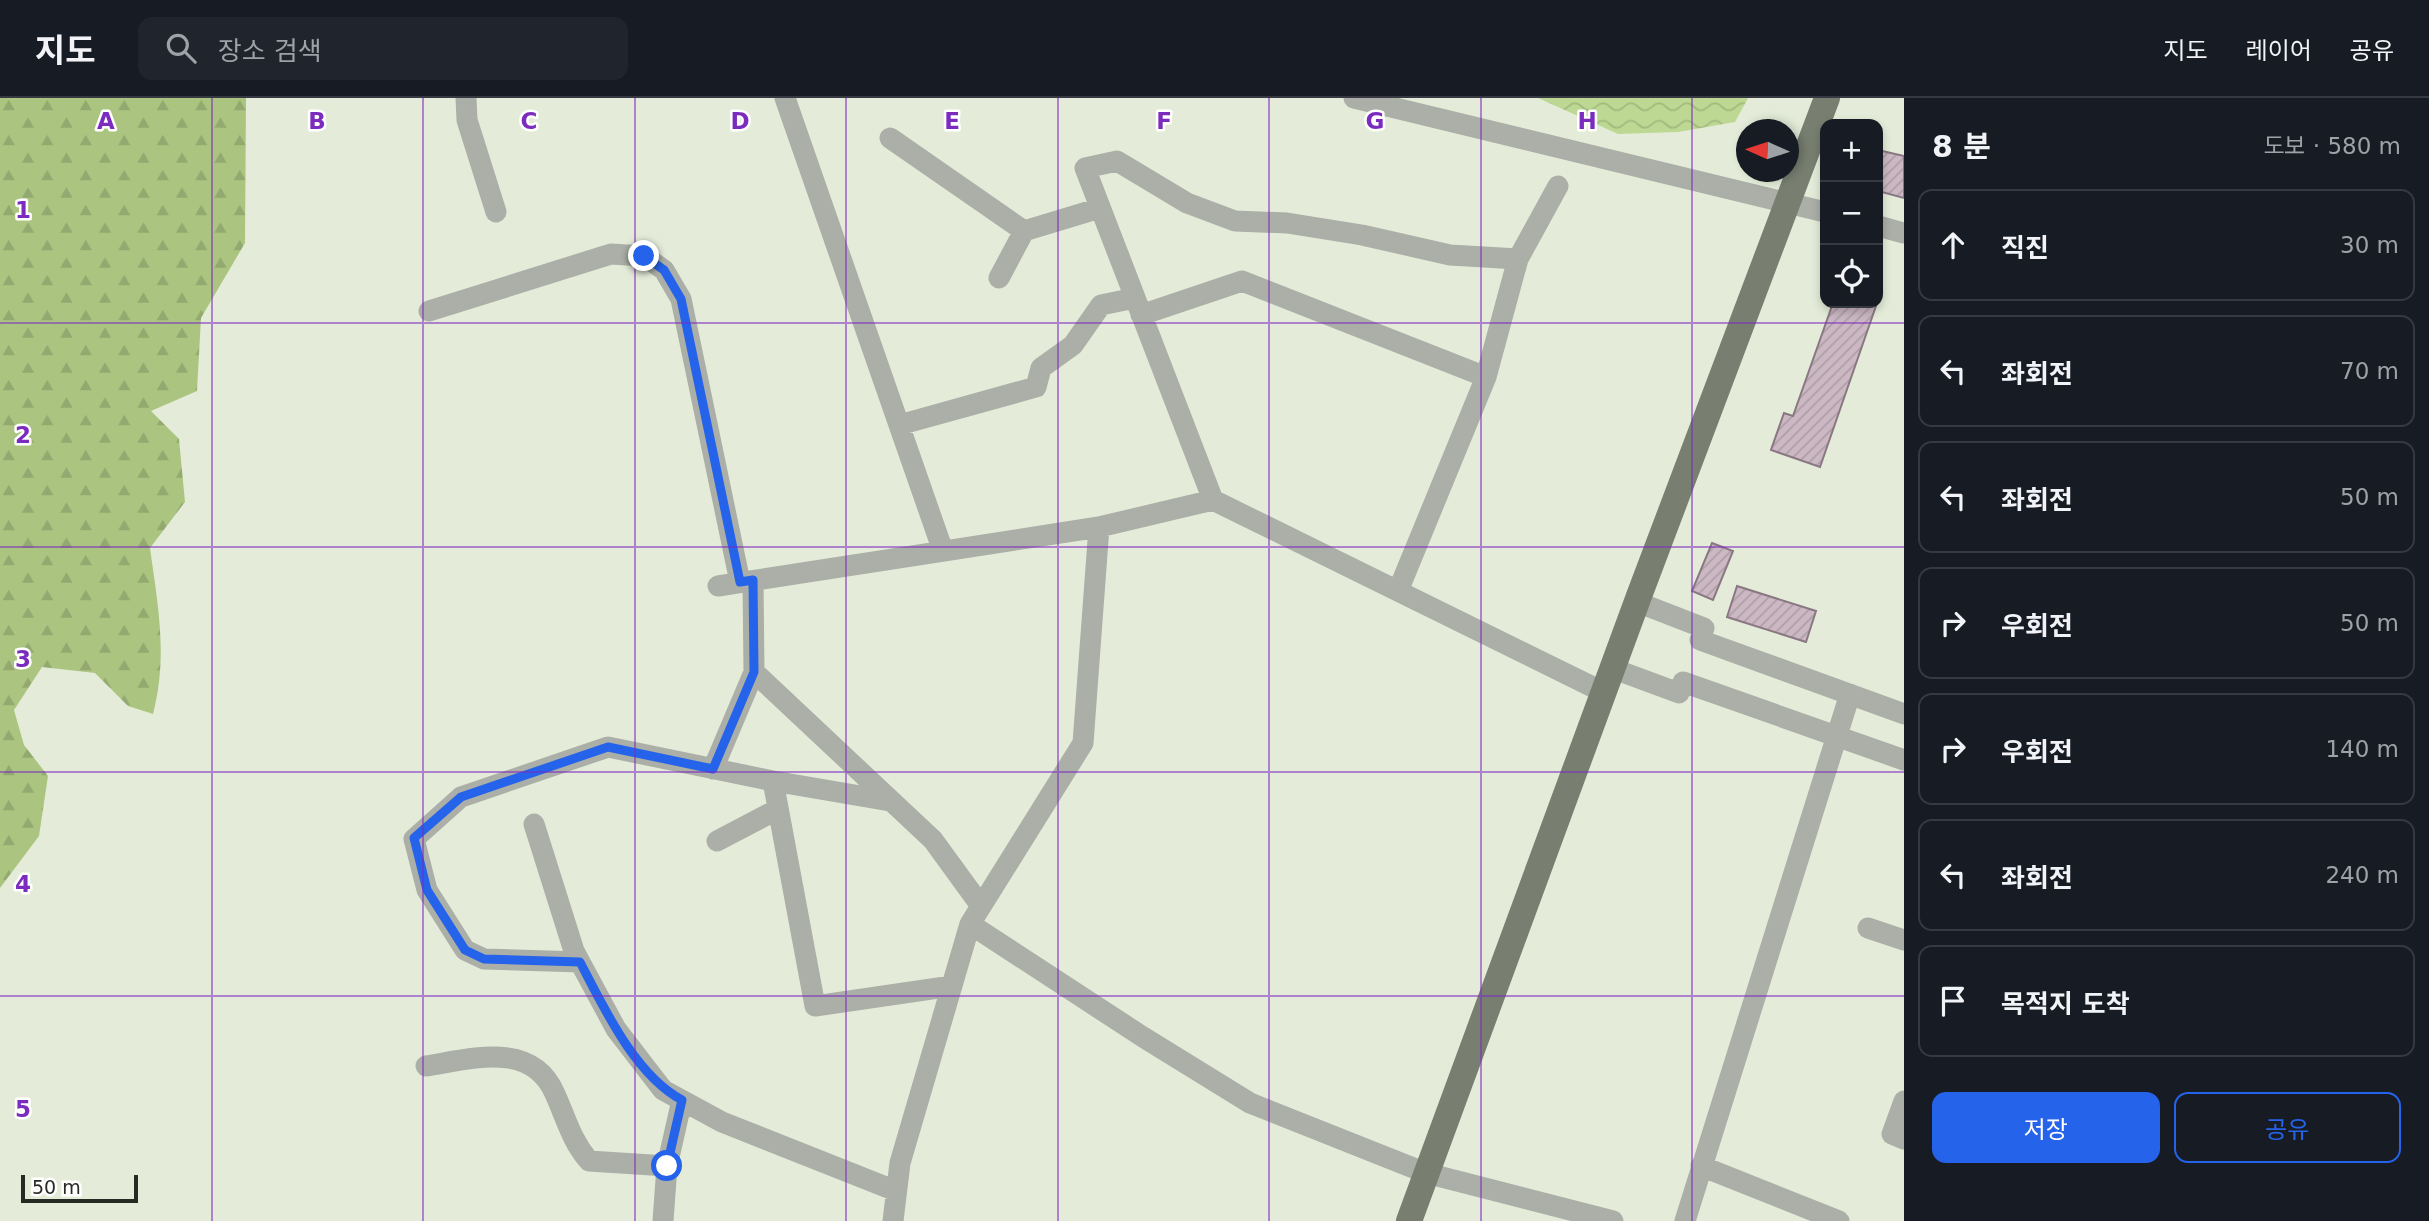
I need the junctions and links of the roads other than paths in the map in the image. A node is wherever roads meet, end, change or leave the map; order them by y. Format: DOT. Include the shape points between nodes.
graph roads {
  1 [pos="466,98"];
  2 [pos="785,98"];
  3 [pos="1354,98"];
  4 [pos="1827,98"];
  5 [pos="890,138"];
  6 [pos="1558,186"];
  7 [pos="1790,202"];
  8 [pos="1100,208"];
  9 [pos="1820,211"];
  10 [pos="496,212"];
  11 [pos="1883,227"];
  12 [pos="1024,231"];
  13 [pos="1904,233"];
  14 [pos="1518,259"];
  15 [pos="999,278"];
  16 [pos="1138,306"];
  17 [pos="429,311"];
  18 [pos="1486,377"];
  19 [pos="899,425"];
  20 [pos="1213,500"];
  21 [pos="1099,527"];
  22 [pos="943,551"];
  23 [pos="746,581"];
  24 [pos="718,586"];
  25 [pos="1398,591"];
  26 [pos="1637,602"];
  27 [pos="754,672"];
  28 [pos="1609,681"];
  29 [pos="1850,694"];
  30 [pos="1904,714"];
  31 [pos="1836,735"];
  32 [pos="1904,760"];
  33 [pos="713,769"];
  34 [pos="773,781"];
  35 [pos="890,801"];
  36 [pos="778,809"];
  37 [pos="534,824"];
  38 [pos="717,841"];
  39 [pos="976,915"];
  40 [pos="1868,928"];
  41 [pos="1904,940"];
  42 [pos="580,962"];
  43 [pos="952,986"];
  44 [pos="426,1066"];
  45 [pos="682,1100"];
  46 [pos="1904,1101"];
  47 [pos="1904,1139"];
  48 [pos="667,1166"];
  49 [pos="1701,1166"];
  50 [pos="1426,1174"];
  51 [pos="897,1191"];
  52 [pos="663,1221"];
  53 [pos="892,1221"];
  54 [pos="1409,1221"];
  55 [pos="1613,1221"];
  56 [pos="1685,1221"];
  57 [pos="1839,1221"];
  1 -- 10 [label="street" via="467,120"];
  2 -- 19 [label="street"];
  3 -- 7 [label="street"];
  4 -- 7 [label="main road"];
  5 -- 12 [label="street"];
  6 -- 14 [label="street"];
  7 -- 9 [label="street"];
  7 -- 26 [label="main road"];
  8 -- 12 [label="street"];
  8 -- 14 [label="street" via="1084,168 1117,161 1188,204 1235,221 1287,223 1450,255"];
  8 -- 16 [label="street"];
  11 -- 13 [label="street"];
  12 -- 15 [label="street"];
  14 -- 18 [label="street"];
  16 -- 18 [label="street" via="1242,281"];
  16 -- 19 [label="street" via="1101,305 1073,345 1041,368 1036,387"];
  16 -- 20 [label="street"];
  17 -- 23 [label="street" via="611,254 644,256 664,270 681,299"];
  18 -- 25 [label="street"];
  19 -- 22 [label="street"];
  20 -- 21 [label="street"];
  20 -- 25 [label="street"];
  21 -- 22 [label="street"];
  21 -- 39 [label="street" via="1083,743"];
  22 -- 23 [label="street"];
  23 -- 24 [label="street"];
  23 -- 27 [label="street"];
  25 -- 28 [label="street"];
  26 -- 28 [label="main road"];
  26 -- 29 [label="street" via="1704,628 1700,640"];
  27 -- 33 [label="street"];
  27 -- 35 [label="street"];
  28 -- 31 [label="street" via="1679,693 1683,682"];
  28 -- 50 [label="main road"];
  29 -- 30 [label="street"];
  29 -- 31 [label="street"];
  31 -- 32 [label="street"];
  31 -- 49 [label="street"];
  33 -- 34 [label="street"];
  33 -- 42 [label="street" via="608,747 461,797 414,838 427,890 465,950 484,959"];
  34 -- 35 [label="street"];
  34 -- 36 [label="street"];
  35 -- 39 [label="street" via="933,840"];
  36 -- 38 [label="street"];
  36 -- 43 [label="street" via="815,1006"];
  37 -- 42 [label="street"];
  39 -- 43 [label="street"];
  39 -- 50 [label="street" via="1220,1087"];
  40 -- 41 [label="street"];
  42 -- 45 [label="street" via="616,1029 663,1090"];
  43 -- 51 [label="street" via="900,1163"];
  44 -- 48 [label="street" via="515,1057 538,1068 554,1090 575,1144 589,1160"];
  45 -- 48 [label="street"];
  45 -- 51 [label="street" via="722,1122"];
  46 -- 47 [label="street" via="1892,1134"];
  48 -- 52 [label="street"];
  49 -- 56 [label="street"];
  49 -- 57 [label="street"];
  50 -- 54 [label="main road"];
  50 -- 55 [label="street"];
  51 -- 53 [label="street"];
}
